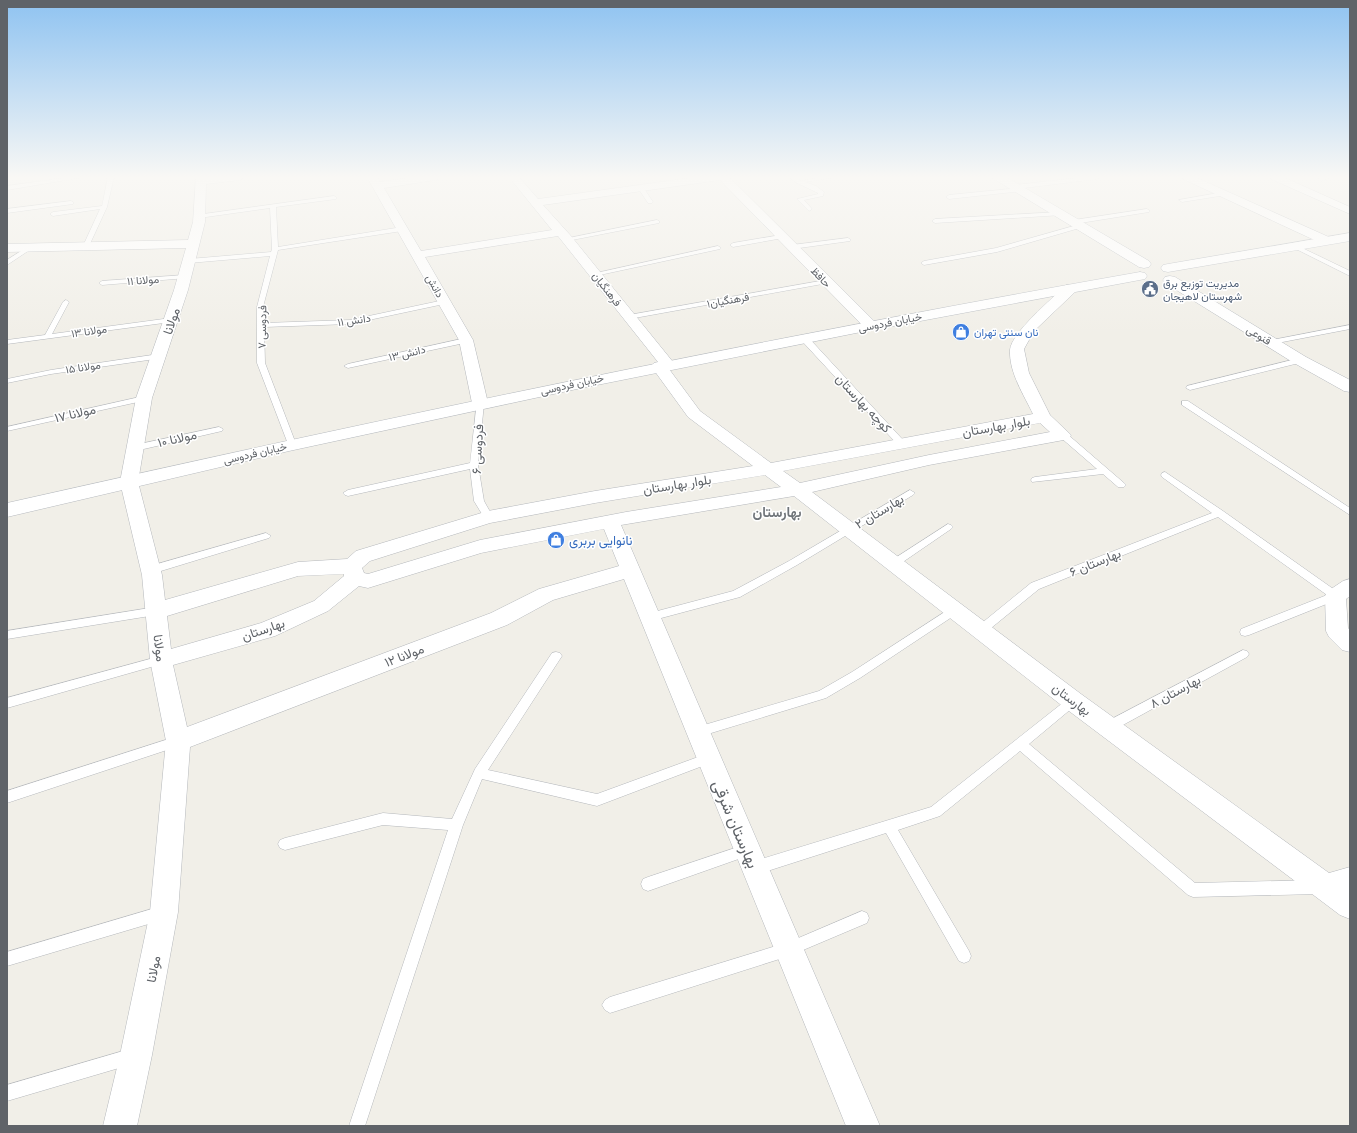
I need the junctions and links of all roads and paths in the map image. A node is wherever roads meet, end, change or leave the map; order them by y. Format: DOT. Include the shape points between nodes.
graph roads {
  1 [pos="93,230"];
  2 [pos="196,230"];
  3 [pos="274,230"];
  4 [pos="397,230"];
  5 [pos="403,230"];
  6 [pos="559,230"];
  7 [pos="605,230"];
  8 [pos="774,230"];
  9 [pos="1059,230"];
  10 [pos="1087,230"];
  11 [pos="1303,230"];
  12 [pos="564,236"];
  13 [pos="781,237"];
  14 [pos="1350,237"];
  15 [pos="848,240"];
  16 [pos="1327,241"];
  17 [pos="193,244"];
  18 [pos="733,245"];
  19 [pos="31,246"];
  20 [pos="86,246"];
  21 [pos="792,247"];
  22 [pos="1296,247"];
  23 [pos="7,248"];
  24 [pos="718,248"];
  25 [pos="275,252"];
  26 [pos="417,255"];
  27 [pos="189,261"];
  28 [pos="7,263"];
  29 [pos="924,263"];
  30 [pos="595,274"];
  31 [pos="1350,274"];
  32 [pos="1155,275"];
  33 [pos="185,276"];
  34 [pos="826,282"];
  35 [pos="102,283"];
  36 [pos="1071,288"];
  37 [pos="66,302"];
  38 [pos="444,302"];
  39 [pos="629,317"];
  40 [pos="171,320"];
  41 [pos="262,325"];
  42 [pos="871,326"];
  43 [pos="1350,327"];
  44 [pos="47,337"];
  45 [pos="804,338"];
  46 [pos="466,340"];
  47 [pos="7,342"];
  48 [pos="1272,342"];
  49 [pos="159,356"];
  50 [pos="1300,360"];
  51 [pos="664,365"];
  52 [pos="348,366"];
  53 [pos="7,381"];
  54 [pos="1350,387"];
  55 [pos="1190,388"];
  56 [pos="144,398"];
  57 [pos="480,403"];
  58 [pos="1185,403"];
  59 [pos="1043,417"];
  60 [pos="220,428"];
  61 [pos="7,429"];
  62 [pos="1063,435"];
  63 [pos="901,443"];
  64 [pos="292,444"];
  65 [pos="135,448"];
  66 [pos="929,460"];
  67 [pos="474,465"];
  68 [pos="767,469"];
  69 [pos="1104,471"];
  70 [pos="1165,475"];
  71 [pos="1036,480"];
  72 [pos="129,482"];
  73 [pos="1121,485"];
  74 [pos="797,490"];
  75 [pos="348,493"];
  76 [pos="910,493"];
  77 [pos="567,502"];
  78 [pos="7,510"];
  79 [pos="1350,512"];
  80 [pos="1220,513"];
  81 [pos="488,517"];
  82 [pos="610,521"];
  83 [pos="578,527"];
  84 [pos="948,527"];
  85 [pos="848,530"];
  86 [pos="266,536"];
  87 [pos="893,564"];
  88 [pos="151,570"];
  89 [pos="630,570"];
  90 [pos="353,572"];
  91 [pos="1343,591"];
  92 [pos="954,610"];
  93 [pos="156,611"];
  94 [pos="650,616"];
  95 [pos="981,630"];
  96 [pos="1245,632"];
  97 [pos="7,635"];
  98 [pos="1350,644"];
  99 [pos="1243,654"];
  100 [pos="556,656"];
  101 [pos="161,660"];
  102 [pos="1073,701"];
  103 [pos="7,703"];
  104 [pos="1108,727"];
  105 [pos="698,732"];
  106 [pos="178,741"];
  107 [pos="1020,744"];
  108 [pos="709,758"];
  109 [pos="478,773"];
  110 [pos="7,797"];
  111 [pos="456,825"];
  112 [pos="889,826"];
  113 [pos="285,844"];
  114 [pos="751,859"];
  115 [pos="648,884"];
  116 [pos="1338,884"];
  117 [pos="1350,904"];
  118 [pos="164,912"];
  119 [pos="862,918"];
  120 [pos="788,949"];
  121 [pos="964,956"];
  122 [pos="7,958"];
  123 [pos="610,1005"];
  124 [pos="136,1055"];
  125 [pos="7,1093"];
  126 [pos="120,1126"];
  127 [pos="357,1126"];
  128 [pos="863,1126"];
  1 -- 20 [label="lane"];
  2 -- 17 [label="street, مولانا"];
  3 -- 25 [label="lane, فردوسی ۷"];
  4 -- 25 [label="lane"];
  5 -- 26 [label="street, دانش"];
  6 -- 12 [label="street, فرهنگیان"];
  7 -- 12 [label="lane"];
  8 -- 13 [label="street, حافظ"];
  9 -- 29 [label="lane" via="996,250"];
  10 -- 32 [label="main road, قنوعی"];
  11 -- 16 [label="street"];
  12 -- 26 [label="street"];
  12 -- 30 [label="street, فرهنگیان"];
  13 -- 18 [label="lane"];
  13 -- 21 [label="street, حافظ"];
  14 -- 16 [label="main road, خیابان فردوسی"];
  15 -- 21 [label="lane"];
  16 -- 22 [label="main road, خیابان فردوسی"];
  17 -- 20 [label="street"];
  17 -- 27 [label="street, مولانا"];
  19 -- 20 [label="street"];
  19 -- 23 [label="street"];
  19 -- 28 [label="lane"];
  21 -- 34 [label="street, حافظ"];
  22 -- 31 [label="lane"];
  22 -- 32 [label="main road, خیابان فردوسی"];
  24 -- 30 [label="lane"];
  25 -- 27 [label="lane"];
  25 -- 41 [label="lane, فردوسی ۷" via="260,306"];
  26 -- 38 [label="street, دانش"];
  27 -- 33 [label="street, مولانا"];
  30 -- 39 [label="street, فرهنگیان"];
  32 -- 36 [label="main road, خیابان فردوسی"];
  32 -- 48 [label="main road, قنوعی"];
  33 -- 35 [label="lane, مولانا ۱۱"];
  33 -- 40 [label="street, مولانا"];
  34 -- 39 [label="lane, فرهنگیان۱"];
  34 -- 42 [label="street, حافظ"];
  36 -- 42 [label="main road, خیابان فردوسی"];
  36 -- 59 [label="street" via="1028,329 1017,349 1021,373"];
  37 -- 44 [label="lane"];
  38 -- 41 [label="lane, دانش ۱۱" via="350,322"];
  38 -- 46 [label="street, دانش"];
  39 -- 51 [label="street, فرهنگیان"];
  40 -- 44 [label="lane, مولانا ۱۳"];
  40 -- 49 [label="street, مولانا"];
  41 -- 64 [label="lane, فردوسی ۷" via="261,363"];
  42 -- 45 [label="main road, خیابان فردوسی"];
  43 -- 48 [label="lane"];
  44 -- 47 [label="lane, مولانا ۱۳"];
  45 -- 51 [label="main road, خیابان فردوسی"];
  45 -- 63 [label="lane, کوچه بهارستان"];
  46 -- 52 [label="lane, دانش ۱۳"];
  46 -- 57 [label="street, دانش"];
  48 -- 50 [label="main road, قنوعی"];
  49 -- 53 [label="lane, مولانا ۱۵"];
  49 -- 56 [label="street, مولانا"];
  50 -- 54 [label="main road, قنوعی"];
  50 -- 55 [label="lane"];
  51 -- 57 [label="main road, خیابان فردوسی"];
  51 -- 68 [label="street, فرهنگیان" via="694,414"];
  56 -- 61 [label="lane, مولانا ۱۷"];
  56 -- 65 [label="street, مولانا"];
  57 -- 64 [label="main road, خیابان فردوسی"];
  57 -- 67 [label="lane, فردوسی ۶"];
  58 -- 79 [label="lane"];
  59 -- 62 [label="street, بلوار بهارستان"];
  59 -- 63 [label="street, بلوار بهارستان"];
  60 -- 65 [label="lane, مولانا ۱۰"];
  62 -- 66 [label="street, بلوار بهارستان"];
  62 -- 69 [label="lane"];
  63 -- 66 [label="street, کوچه بهارستان"];
  63 -- 68 [label="street, بلوار بهارستان"];
  64 -- 72 [label="main road, خیابان فردوسی"];
  65 -- 72 [label="street, مولانا"];
  66 -- 74 [label="street, بلوار بهارستان"];
  67 -- 75 [label="lane"];
  67 -- 81 [label="lane, فردوسی ۶" via="478,501"];
  68 -- 74 [label="street, بهارستان"];
  68 -- 77 [label="street, بلوار بهارستان"];
  69 -- 71 [label="lane"];
  69 -- 73 [label="lane"];
  70 -- 80 [label="lane"];
  72 -- 78 [label="main road, خیابان فردوسی"];
  72 -- 88 [label="street, مولانا"];
  74 -- 82 [label="street, بلوار بهارستان"];
  74 -- 85 [label="street, بهارستان"];
  76 -- 85 [label="lane, بهارستان ۲"];
  77 -- 81 [label="street, بلوار بهارستان"];
  77 -- 83 [label="street"];
  80 -- 91 [label="lane"];
  80 -- 95 [label="lane, بهارستان ۶" via="1035,586"];
  81 -- 90 [label="street, بلوار بهارستان" via="363,556"];
  82 -- 83 [label="street, بلوار بهارستان"];
  82 -- 89 [label="street, بهارستان شرقی"];
  83 -- 90 [label="street, بلوار بهارستان" via="480,547 368,581"];
  84 -- 87 [label="lane"];
  85 -- 87 [label="street, بهارستان"];
  85 -- 94 [label="lane, بهارستان ۲" via="736,594"];
  86 -- 88 [label="lane"];
  87 -- 92 [label="street, بهارستان"];
  88 -- 93 [label="street, مولانا"];
  89 -- 94 [label="street, بهارستان شرقی"];
  89 -- 106 [label="street, مولانا ۱۲" via="546,594 499,619"];
  90 -- 93 [label="street" via="298,569"];
  90 -- 101 [label="street, بهارستان" via="321,606 267,630"];
  91 -- 96 [label="lane"];
  91 -- 98 [label="street" via="1337,631"];
  92 -- 95 [label="street, بهارستان"];
  92 -- 105 [label="lane" via="822,695"];
  93 -- 97 [label="lane"];
  93 -- 101 [label="street, مولانا"];
  94 -- 105 [label="street, بهارستان شرقی"];
  95 -- 102 [label="street, بهارستان"];
  99 -- 104 [label="lane, بهارستان ۸"];
  100 -- 109 [label="lane"];
  101 -- 103 [label="lane"];
  101 -- 106 [label="street, مولانا"];
  102 -- 104 [label="street, بهارستان"];
  102 -- 107 [label="lane"];
  104 -- 116 [label="street, بهارستان"];
  105 -- 108 [label="street, بهارستان شرقی"];
  106 -- 110 [label="lane"];
  106 -- 118 [label="street, مولانا"];
  107 -- 112 [label="lane" via="935,812"];
  107 -- 116 [label="lane" via="1193,890"];
  108 -- 109 [label="lane" via="597,800"];
  108 -- 114 [label="street, بهارستان شرقی"];
  109 -- 111 [label="lane"];
  111 -- 113 [label="lane" via="383,819"];
  111 -- 127 [label="lane"];
  112 -- 114 [label="lane"];
  112 -- 121 [label="lane"];
  114 -- 115 [label="lane"];
  114 -- 120 [label="street, بهارستان شرقی"];
  116 -- 117 [label="street, بهارستان"];
  118 -- 122 [label="lane"];
  118 -- 124 [label="street, مولانا"];
  119 -- 120 [label="lane"];
  120 -- 123 [label="lane"];
  120 -- 128 [label="street, بهارستان شرقی"];
  124 -- 125 [label="lane"];
  124 -- 126 [label="street, مولانا"];
}
